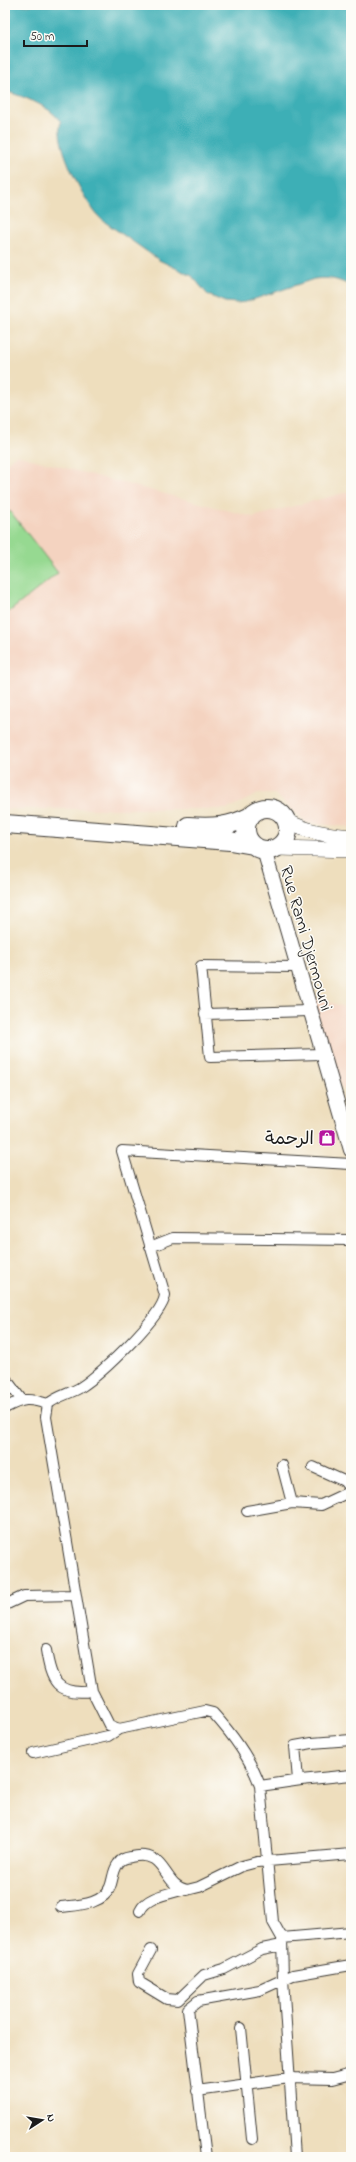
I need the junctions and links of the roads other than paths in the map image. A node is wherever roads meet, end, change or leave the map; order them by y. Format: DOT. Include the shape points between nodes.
graph roads {
  1 [pos="5,812"];
  2 [pos="251,816"];
  3 [pos="287,821"];
  4 [pos="5,824"];
  5 [pos="351,837"];
  6 [pos="265,848"];
  7 [pos="351,850"];
  8 [pos="296,967"];
  9 [pos="309,1011"];
  10 [pos="205,1014"];
  11 [pos="322,1054"];
  12 [pos="351,1150"];
  13 [pos="351,1164"];
  14 [pos="351,1240"];
  15 [pos="150,1247"];
  16 [pos="5,1378"];
  17 [pos="21,1399"];
  18 [pos="48,1404"];
  19 [pos="5,1408"];
  20 [pos="282,1465"];
  21 [pos="313,1467"];
  22 [pos="351,1491"];
  23 [pos="292,1503"];
  24 [pos="247,1511"];
  25 [pos="76,1595"];
  26 [pos="5,1605"];
  27 [pos="46,1650"];
  28 [pos="92,1691"];
  29 [pos="119,1729"];
  30 [pos="351,1740"];
  31 [pos="33,1754"];
  32 [pos="351,1775"];
  33 [pos="298,1780"];
  34 [pos="260,1786"];
  35 [pos="351,1854"];
  36 [pos="269,1861"];
  37 [pos="182,1890"];
  38 [pos="61,1907"];
  39 [pos="140,1911"];
  40 [pos="351,1932"];
  41 [pos="282,1942"];
  42 [pos="152,1950"];
  43 [pos="351,1965"];
  44 [pos="282,1979"];
  45 [pos="178,2000"];
  46 [pos="188,2009"];
  47 [pos="241,2028"];
  48 [pos="351,2074"];
  49 [pos="289,2078"];
  50 [pos="246,2084"];
  51 [pos="197,2091"];
  52 [pos="252,2139"];
  53 [pos="206,2157"];
  54 [pos="295,2157"];
  1 -- 2 [label="highway" via="206,828 234,824"];
  2 -- 3 [label="highway" via="263,808 270,808 283,815"];
  2 -- 6 [label="highway" via="247,834"];
  3 -- 5 [label="main road" via="300,828 323,834"];
  3 -- 6 [label="highway" via="288,836"];
  4 -- 6 [label="highway" via="222,840"];
  6 -- 7 [label="main road"];
  6 -- 8 [label="main road, Rue Rami Djermouni"];
  8 -- 9 [label="main road, Rue Rami Djermouni"];
  8 -- 10 [label="street" via="201,966"];
  9 -- 10 [label="street"];
  9 -- 11 [label="main road, Rue Rami Djermouni"];
  10 -- 11 [label="street" via="210,1057"];
  11 -- 12 [label="main road, Rue Rami Djermouni"];
  13 -- 15 [label="street" via="122,1151"];
  14 -- 15 [label="street" via="173,1238"];
  15 -- 18 [label="street" via="165,1295 164,1302 152,1319 102,1372 79,1388 58,1396"];
  16 -- 17 [label="street"];
  17 -- 18 [label="street"];
  17 -- 19 [label="street"];
  18 -- 25 [label="street" via="46,1417"];
  20 -- 23 [label="street"];
  21 -- 22 [label="street" via="344,1481"];
  22 -- 23 [label="street" via="321,1505"];
  23 -- 24 [label="street"];
  25 -- 26 [label="street" via="24,1596"];
  25 -- 28 [label="street"];
  27 -- 28 [label="street" via="50,1673 58,1685 67,1690"];
  28 -- 29 [label="street" via="109,1725"];
  29 -- 31 [label="street" via="108,1736"];
  29 -- 34 [label="street" via="205,1711 213,1713 243,1751 255,1770"];
  30 -- 33 [label="street" via="295,1746"];
  32 -- 33 [label="street"];
  33 -- 34 [label="street"];
  34 -- 36 [label="street"];
  35 -- 36 [label="street"];
  36 -- 37 [label="street" via="242,1866 199,1887"];
  36 -- 41 [label="street" via="273,1922"];
  37 -- 38 [label="street" via="156,1860 147,1856 133,1856 122,1859 117,1864 108,1893 102,1898"];
  37 -- 39 [label="street" via="148,1901"];
  40 -- 41 [label="street"];
  41 -- 44 [label="street"];
  41 -- 45 [label="street" via="262,1949 224,1969 204,1975"];
  42 -- 45 [label="street" via="138,1974 139,1982 167,1999"];
  43 -- 44 [label="street"];
  44 -- 46 [label="street" via="260,1990 198,2001"];
  44 -- 49 [label="street"];
  45 -- 46 [label="street"];
  46 -- 51 [label="street"];
  47 -- 50 [label="street"];
  48 -- 49 [label="street" via="332,2078"];
  49 -- 50 [label="street"];
  49 -- 54 [label="street"];
  50 -- 51 [label="street"];
  50 -- 52 [label="street"];
  51 -- 53 [label="street"];
}
